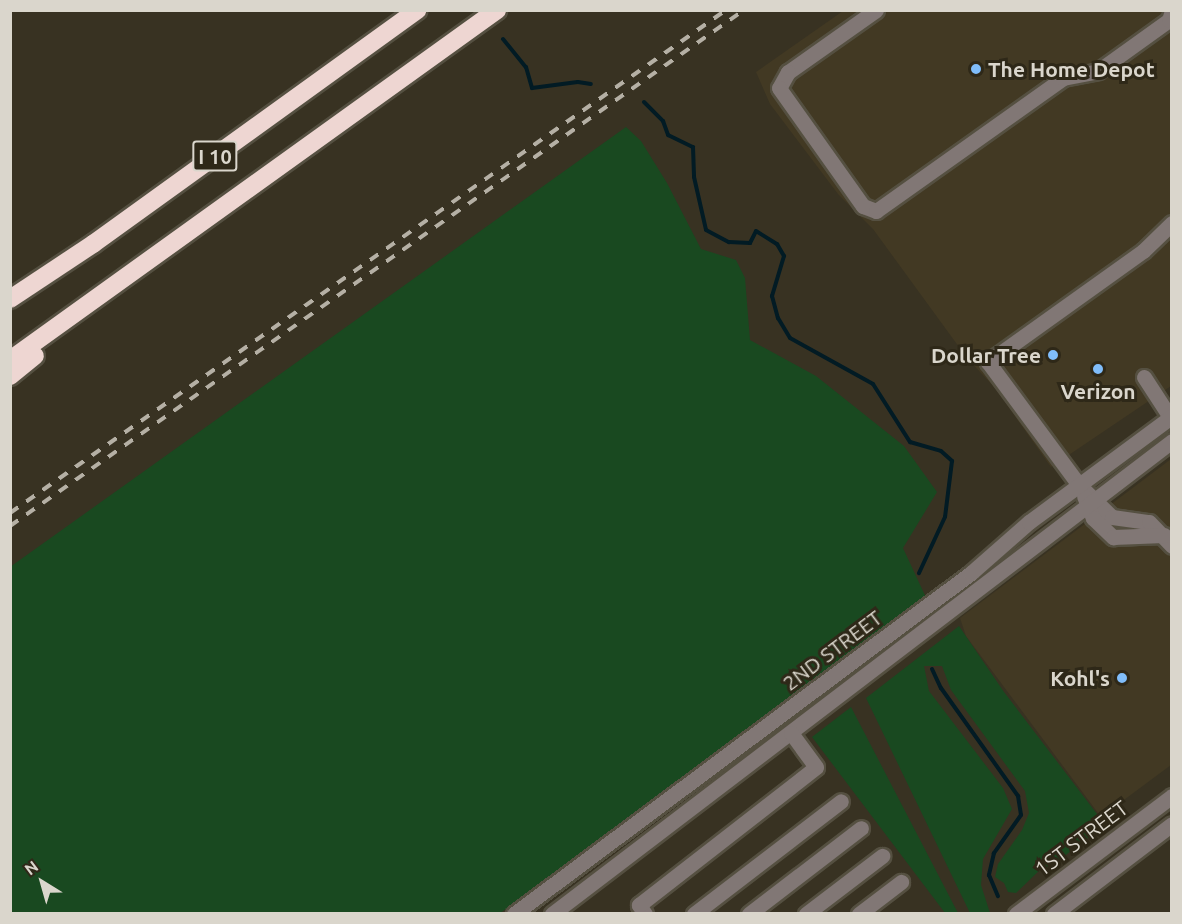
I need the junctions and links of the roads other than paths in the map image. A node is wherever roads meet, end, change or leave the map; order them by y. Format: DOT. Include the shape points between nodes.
graph roads {
  1 [pos="418,10"];
  2 [pos="497,10"];
  3 [pos="876,10"];
  4 [pos="1172,11"];
  5 [pos="1172,223"];
  6 [pos="149,261"];
  7 [pos="10,298"];
  8 [pos="10,360"];
  9 [pos="10,376"];
  10 [pos="1144,377"];
  11 [pos="1171,416"];
  12 [pos="1172,441"];
  13 [pos="1079,485"];
  14 [pos="1091,502"];
  15 [pos="1168,541"];
  16 [pos="791,734"];
  17 [pos="1172,796"];
  18 [pos="841,801"];
  19 [pos="1172,824"];
  20 [pos="861,828"];
  21 [pos="882,856"];
  22 [pos="901,882"];
  23 [pos="514,914"];
  24 [pos="552,914"];
  25 [pos="645,914"];
  26 [pos="694,914"];
  27 [pos="748,914"];
  28 [pos="806,914"];
  29 [pos="859,914"];
  30 [pos="1016,914"];
  31 [pos="1054,914"];
  1 -- 7 [label="highway, I 10" via="93,244"];
  2 -- 6 [label="highway, I 10"];
  3 -- 4 [label="street" via="788,72 779,88 863,206 876,211 1063,78 1098,71 1169,20"];
  5 -- 13 [label="street" via="1143,250 988,362"];
  6 -- 8 [label="highway, I 10"];
  6 -- 9 [label="highway"];
  10 -- 11 [label="street"];
  11 -- 13 [label="street, 2ND STREET"];
  12 -- 14 [label="street"];
  13 -- 14 [label="street"];
  13 -- 23 [label="street, 2ND STREET" via="962,580"];
  14 -- 15 [label="street" via="1093,518 1113,537"];
  14 -- 16 [label="street"];
  16 -- 24 [label="street"];
  16 -- 25 [label="street" via="816,767 639,905"];
  17 -- 30 [label="street, 1ST STREET"];
  18 -- 26 [label="street"];
  19 -- 31 [label="street, 1ST STREET"];
  20 -- 27 [label="street"];
  21 -- 28 [label="street"];
  22 -- 29 [label="street"];
}
